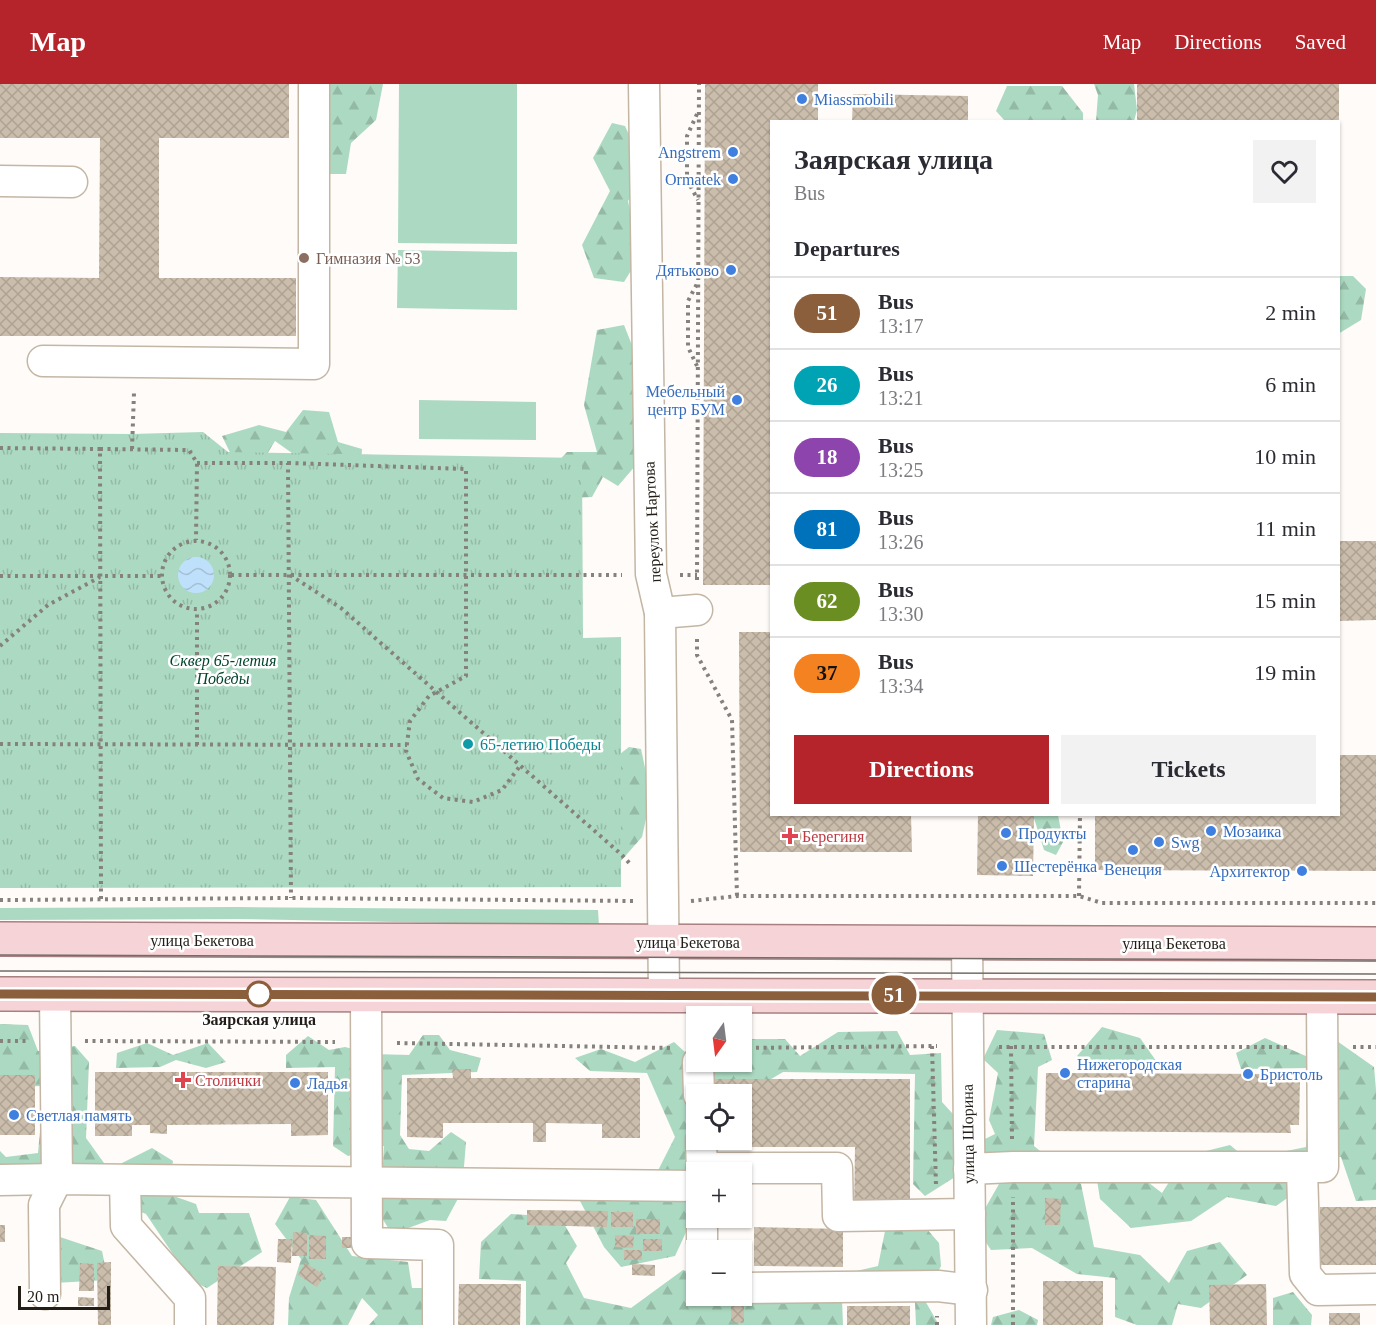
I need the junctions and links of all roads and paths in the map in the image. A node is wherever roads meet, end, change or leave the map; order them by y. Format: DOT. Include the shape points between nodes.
graph roads {
  1 [pos="314,84"];
  2 [pos="644,84"];
  3 [pos="699,84"];
  4 [pos="699,110"];
  5 [pos="0,181"];
  6 [pos="72,182"];
  7 [pos="699,202"];
  8 [pos="698,281"];
  9 [pos="43,361"];
  10 [pos="698,369"];
  11 [pos="0,448"];
  12 [pos="100,449"];
  13 [pos="197,463"];
  14 [pos="288,464"];
  15 [pos="196,540"];
  16 [pos="231,575"];
  17 [pos="290,575"];
  18 [pos="466,575"];
  19 [pos="582,575"];
  20 [pos="0,576"];
  21 [pos="100,576"];
  22 [pos="161,576"];
  23 [pos="197,610"];
  24 [pos="698,610"];
  25 [pos="660,613"];
  26 [pos="0,646"];
  27 [pos="437,692"];
  28 [pos="0,744"];
  29 [pos="291,744"];
  30 [pos="101,745"];
  31 [pos="197,745"];
  32 [pos="407,745"];
  33 [pos="520,766"];
  34 [pos="1080,816"];
  35 [pos="737,896"];
  36 [pos="1079,896"];
  37 [pos="291,898"];
  38 [pos="100,899"];
  39 [pos="0,900"];
  40 [pos="663,902"];
  41 [pos="1376,903"];
  42 [pos="0,939"];
  43 [pos="664,942"];
  44 [pos="967,942"];
  45 [pos="1376,944"];
  46 [pos="0,994"];
  47 [pos="55,994"];
  48 [pos="366,994"];
  49 [pos="664,995"];
  50 [pos="966,995"];
  51 [pos="1322,996"];
  52 [pos="1376,997"];
  53 [pos="967,1047"];
  54 [pos="1322,1047"];
  55 [pos="1376,1047"];
  56 [pos="752,1048"];
  57 [pos="752,1167"];
  58 [pos="686,1168"];
  59 [pos="1302,1168"];
  60 [pos="969,1170"];
  61 [pos="57,1179"];
  62 [pos="0,1180"];
  63 [pos="125,1180"];
  64 [pos="367,1182"];
  65 [pos="970,1214"];
  66 [pos="752,1288"];
  67 [pos="1376,1289"];
  68 [pos="972,1290"];
  69 [pos="45,1294"];
  70 [pos="190,1325"];
  71 [pos="438,1325"];
  72 [pos="972,1325"];
  1 -- 9 [label="street" via="314,364"];
  2 -- 25 [label="street, переулок Нартова" via="651,574"];
  3 -- 4 [label="path"];
  4 -- 7 [label="path"];
  4 -- 7 [label="path" via="687,136 687,180"];
  5 -- 6 [label="street"];
  7 -- 8 [label="path"];
  8 -- 10 [label="path"];
  8 -- 10 [label="path" via="688,301 688,347"];
  10 -- 24 [label="path"];
  11 -- 12 [label="path"];
  12 -- 13 [label="path" via="189,450"];
  12 -- 21 [label="path"];
  13 -- 14 [label="path"];
  13 -- 15 [label="path"];
  14 -- 17 [label="path"];
  14 -- 18 [label="path" via="466,469"];
  15 -- 16 [label="path" via="220,549"];
  15 -- 22 [label="path" via="171,550"];
  16 -- 17 [label="path"];
  16 -- 23 [label="path" via="221,599"];
  17 -- 18 [label="path"];
  17 -- 27 [label="path" via="341,608"];
  17 -- 29 [label="path"];
  18 -- 19 [label="path"];
  18 -- 27 [label="path" via="466,676"];
  20 -- 21 [label="path"];
  21 -- 22 [label="path"];
  21 -- 26 [label="path" via="48,605"];
  21 -- 30 [label="path"];
  22 -- 23 [label="path" via="172,600"];
  23 -- 31 [label="path"];
  24 -- 25 [label="street"];
  24 -- 35 [label="path" via="697,655 732,720"];
  25 -- 40 [label="street, переулок Нартова"];
  27 -- 32 [label="path" via="429,696 410,721"];
  27 -- 33 [label="path"];
  28 -- 30 [label="path"];
  29 -- 31 [label="path"];
  29 -- 32 [label="path"];
  29 -- 37 [label="path"];
  30 -- 31 [label="path"];
  30 -- 38 [label="path"];
  32 -- 33 [label="path" via="418,779 442,798 473,802 502,790"];
  33 -- 40 [label="path" via="622,855"];
  34 -- 36 [label="path"];
  35 -- 36 [label="path"];
  35 -- 40 [label="path"];
  36 -- 41 [label="path" via="1102,903"];
  37 -- 38 [label="path"];
  37 -- 40 [label="path"];
  38 -- 39 [label="path"];
  40 -- 43 [label="street, переулок Нартова"];
  42 -- 43 [label="main road, улица Бекетова"];
  43 -- 44 [label="main road, улица Бекетова"];
  43 -- 49 [label="street, переулок Нартова"];
  44 -- 45 [label="main road, улица Бекетова"];
  44 -- 50 [label="street, улица Шорина"];
  46 -- 47 [label="main road"];
  47 -- 48 [label="main road"];
  47 -- 61 [label="street"];
  48 -- 49 [label="main road"];
  48 -- 64 [label="street"];
  49 -- 50 [label="main road"];
  50 -- 51 [label="main road"];
  50 -- 53 [label="street, улица Шорина"];
  51 -- 52 [label="main road"];
  51 -- 54 [label="street"];
  53 -- 54 [label="path"];
  53 -- 56 [label="path"];
  53 -- 60 [label="street, улица Шорина"];
  54 -- 55 [label="path"];
  54 -- 59 [label="street" via="1323,1167"];
  57 -- 65 [label="street" via="837,1168 838,1216"];
  58 -- 64 [label="street"];
  59 -- 60 [label="street"];
  59 -- 67 [label="street" via="1305,1274 1318,1290"];
  60 -- 65 [label="street, улица Шорина"];
  61 -- 62 [label="street"];
  61 -- 63 [label="street"];
  61 -- 69 [label="street" via="44,1205"];
  63 -- 64 [label="street"];
  63 -- 70 [label="street" via="126,1226 190,1298"];
  64 -- 71 [label="street" via="368,1243 438,1245"];
  65 -- 68 [label="street, улица Шорина"];
  66 -- 68 [label="street" via="938,1286"];
  68 -- 72 [label="street, улица Шорина"];
}
